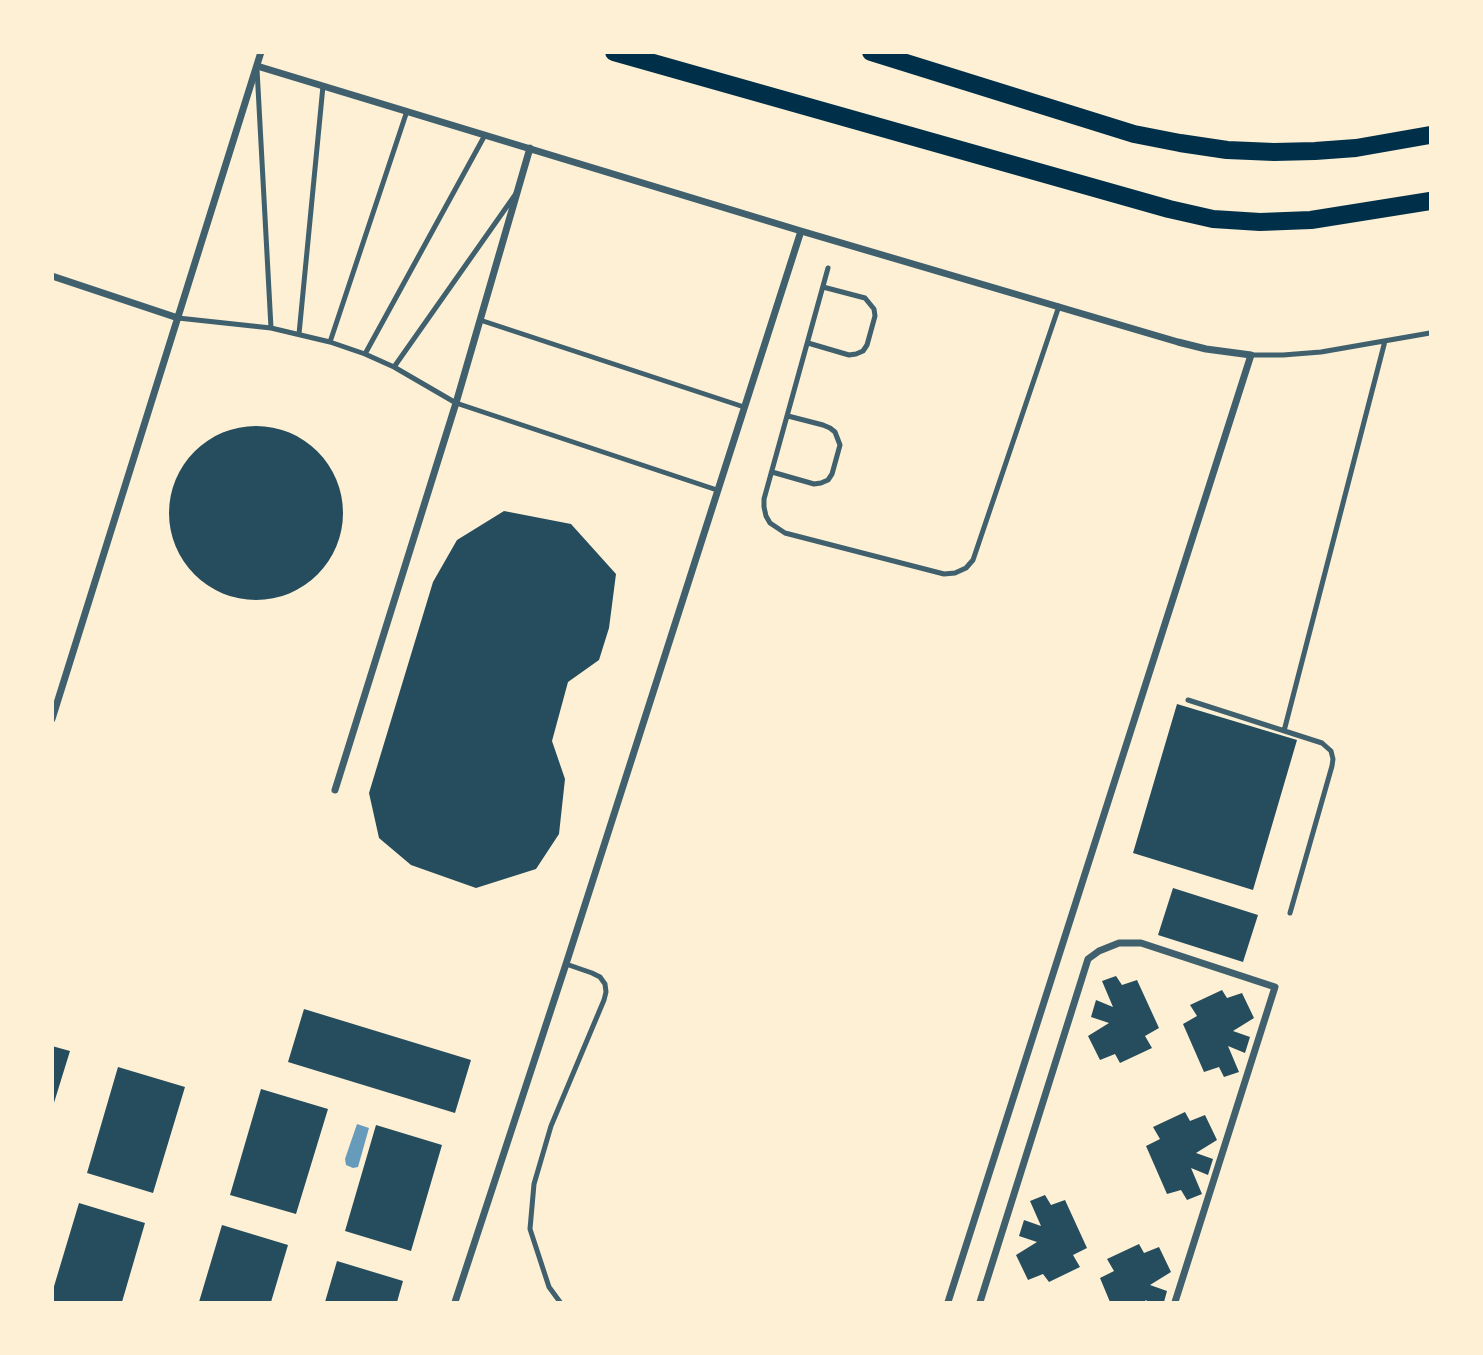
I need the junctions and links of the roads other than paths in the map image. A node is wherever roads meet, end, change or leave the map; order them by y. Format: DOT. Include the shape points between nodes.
graph roads {
  1 [pos="261,52"];
  2 [pos="614,52"];
  3 [pos="871,52"];
  4 [pos="257,66"];
  5 [pos="323,86"];
  6 [pos="407,111"];
  7 [pos="485,135"];
  8 [pos="1430,135"];
  9 [pos="530,148"];
  10 [pos="518,191"];
  11 [pos="1430,201"];
  12 [pos="801,231"];
  13 [pos="828,268"];
  14 [pos="52,276"];
  15 [pos="823,287"];
  16 [pos="1059,306"];
  17 [pos="178,318"];
  18 [pos="480,320"];
  19 [pos="271,328"];
  20 [pos="1430,333"];
  21 [pos="299,334"];
  22 [pos="1385,341"];
  23 [pos="330,342"];
  24 [pos="808,343"];
  25 [pos="365,354"];
  26 [pos="1251,355"];
  27 [pos="394,367"];
  28 [pos="456,403"];
  29 [pos="744,407"];
  30 [pos="788,416"];
  31 [pos="772,472"];
  32 [pos="717,490"];
  33 [pos="1188,700"];
  34 [pos="52,719"];
  35 [pos="1284,731"];
  36 [pos="335,790"];
  37 [pos="1290,913"];
  38 [pos="566,964"];
  39 [pos="455,1303"];
  40 [pos="560,1303"];
  41 [pos="948,1303"];
  42 [pos="980,1303"];
  43 [pos="1175,1303"];
  1 -- 4 [label="street"];
  2 -- 11 [label="main road" via="1213,219 1311,220"];
  3 -- 8 [label="main road" via="1134,134 1180,144 1315,152"];
  4 -- 5 [label="street"];
  4 -- 17 [label="street"];
  4 -- 19 [label="lane"];
  5 -- 6 [label="street"];
  5 -- 21 [label="lane"];
  6 -- 7 [label="street"];
  6 -- 23 [label="lane"];
  7 -- 9 [label="street"];
  7 -- 25 [label="lane"];
  9 -- 10 [label="street"];
  9 -- 12 [label="street"];
  10 -- 18 [label="street"];
  10 -- 27 [label="lane"];
  12 -- 16 [label="street"];
  12 -- 29 [label="street"];
  13 -- 15 [label="lane"];
  14 -- 17 [label="street"];
  15 -- 24 [label="lane"];
  15 -- 24 [label="lane" via="865,298 875,316 867,345 856,354"];
  16 -- 26 [label="street" via="1178,342"];
  16 -- 31 [label="lane" via="978,549 966,568 944,575 785,533 771,523 764,507"];
  17 -- 19 [label="lane"];
  17 -- 34 [label="street"];
  18 -- 28 [label="street"];
  18 -- 29 [label="lane"];
  19 -- 21 [label="lane"];
  20 -- 22 [label="lane"];
  21 -- 23 [label="lane"];
  22 -- 26 [label="lane" via="1321,352"];
  22 -- 35 [label="lane"];
  23 -- 25 [label="lane"];
  24 -- 30 [label="lane"];
  25 -- 27 [label="lane"];
  26 -- 41 [label="street"];
  27 -- 28 [label="lane"];
  28 -- 32 [label="lane"];
  28 -- 36 [label="street"];
  29 -- 32 [label="street"];
  30 -- 31 [label="lane"];
  30 -- 31 [label="lane" via="835,432 840,445 832,474 814,484"];
  32 -- 38 [label="street"];
  33 -- 35 [label="lane"];
  35 -- 37 [label="lane" via="1322,743 1333,759"];
  38 -- 39 [label="street"];
  38 -- 40 [label="lane" via="600,977 606,992 551,1126 534,1185 530,1229 549,1287"];
  42 -- 43 [label="street" via="1088,959 1119,943 1141,943 1275,987"];
}
